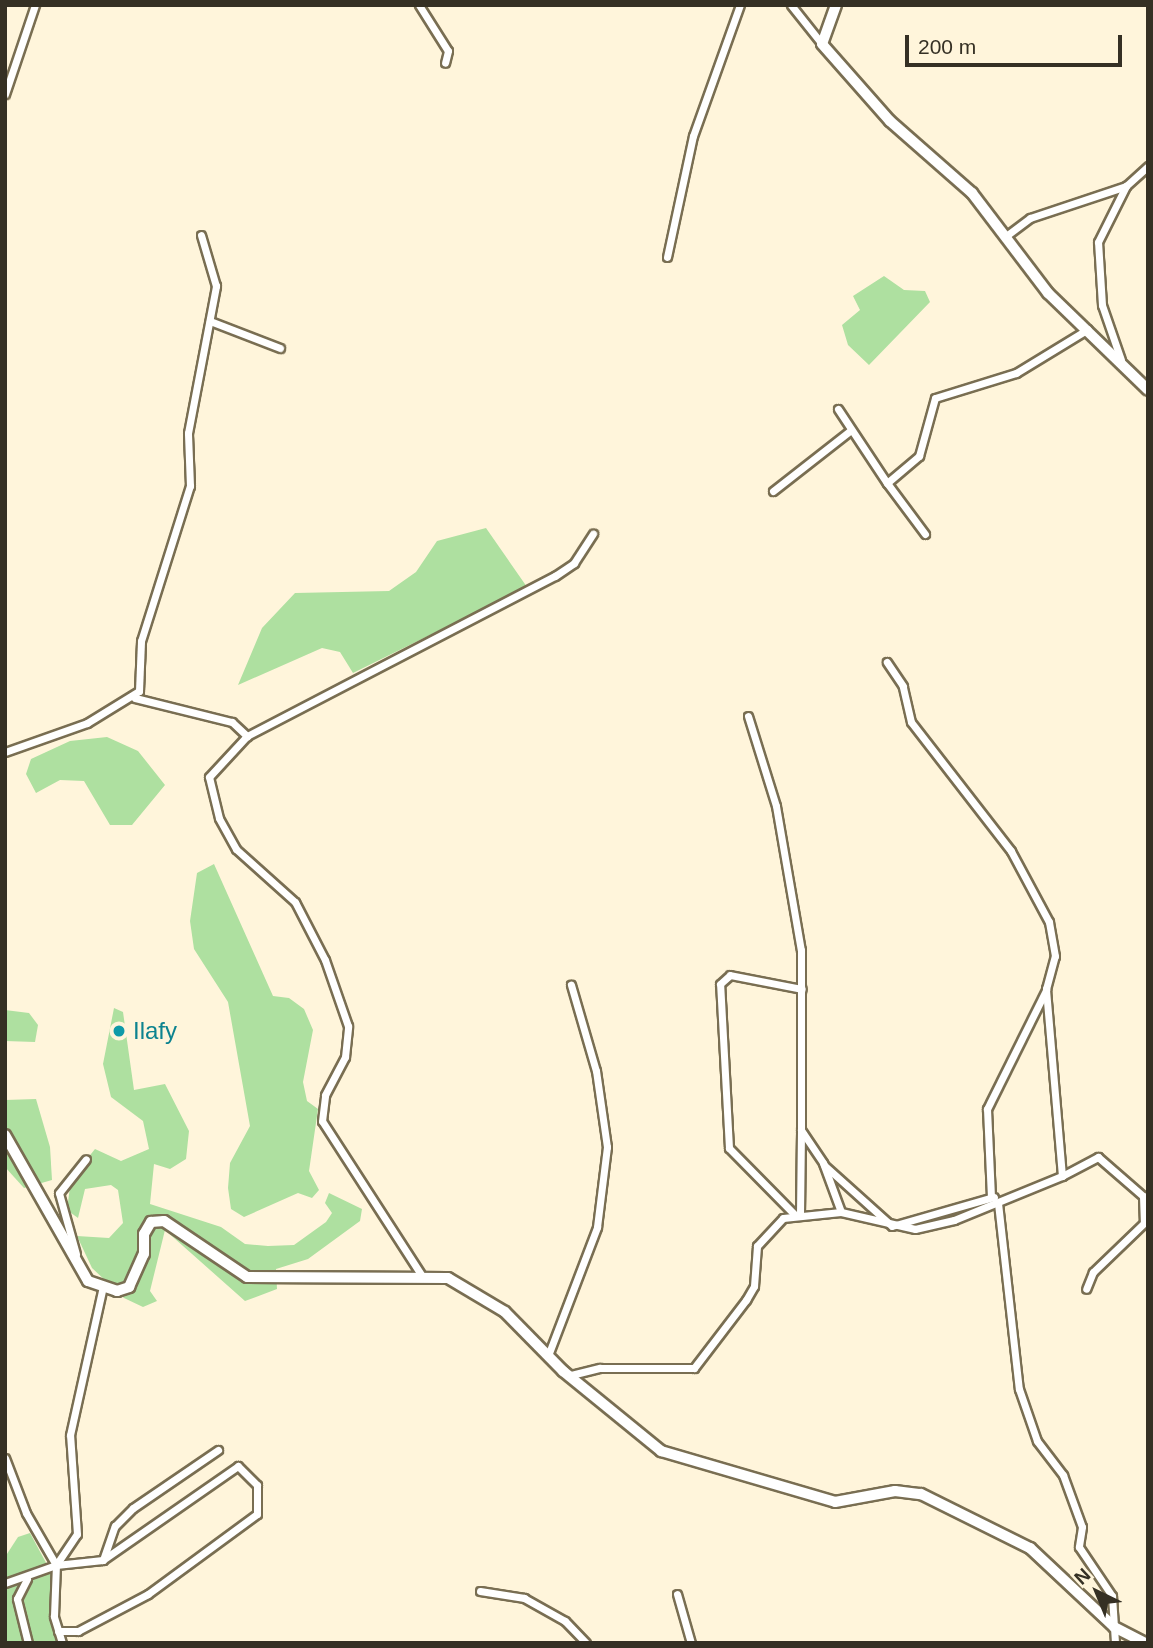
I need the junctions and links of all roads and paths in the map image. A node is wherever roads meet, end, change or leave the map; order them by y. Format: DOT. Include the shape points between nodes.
graph roads {
  1 [pos="35,5"];
  2 [pos="419,5"];
  3 [pos="740,5"];
  4 [pos="791,5"];
  5 [pos="836,5"];
  6 [pos="822,44"];
  7 [pos="445,63"];
  8 [pos="5,94"];
  9 [pos="1148,166"];
  10 [pos="1126,186"];
  11 [pos="201,235"];
  12 [pos="1006,236"];
  13 [pos="667,257"];
  14 [pos="210,321"];
  15 [pos="1088,329"];
  16 [pos="280,348"];
  17 [pos="1124,368"];
  18 [pos="1148,390"];
  19 [pos="838,410"];
  20 [pos="851,430"];
  21 [pos="887,482"];
  22 [pos="773,491"];
  23 [pos="593,534"];
  24 [pos="925,534"];
  25 [pos="887,662"];
  26 [pos="135,698"];
  27 [pos="748,716"];
  28 [pos="247,736"];
  29 [pos="5,752"];
  30 [pos="571,985"];
  31 [pos="802,989"];
  32 [pos="1046,989"];
  33 [pos="801,1130"];
  34 [pos="5,1135"];
  35 [pos="86,1159"];
  36 [pos="823,1163"];
  37 [pos="1062,1176"];
  38 [pos="995,1200"];
  39 [pos="841,1212"];
  40 [pos="798,1214"];
  41 [pos="892,1226"];
  42 [pos="81,1271"];
  43 [pos="430,1277"];
  44 [pos="103,1286"];
  45 [pos="1086,1289"];
  46 [pos="550,1353"];
  47 [pos="570,1375"];
  48 [pos="218,1450"];
  49 [pos="5,1458"];
  50 [pos="103,1560"];
  51 [pos="56,1565"];
  52 [pos="27,1579"];
  53 [pos="5,1583"];
  54 [pos="480,1591"];
  55 [pos="677,1594"];
  56 [pos="1114,1627"];
  57 [pos="58,1630"];
  58 [pos="28,1643"];
  59 [pos="62,1643"];
  60 [pos="586,1643"];
  61 [pos="691,1643"];
  62 [pos="1115,1643"];
  63 [pos="1146,1643"];
  1 -- 8 [label="street"];
  2 -- 7 [label="street" via="448,51"];
  3 -- 13 [label="street" via="693,136"];
  4 -- 6 [label="street"];
  5 -- 6 [label="street"];
  6 -- 12 [label="street" via="890,121 972,193"];
  9 -- 10 [label="street"];
  10 -- 12 [label="street" via="1030,218"];
  10 -- 17 [label="street" via="1105,221 1097,253 1102,305"];
  11 -- 14 [label="street" via="214,264"];
  12 -- 15 [label="street" via="1048,293"];
  14 -- 16 [label="street"];
  14 -- 26 [label="street" via="190,416 190,486 149,609"];
  15 -- 17 [label="street"];
  15 -- 21 [label="street" via="1016,373 935,398 919,456"];
  17 -- 18 [label="street"];
  19 -- 20 [label="street"];
  20 -- 21 [label="street"];
  20 -- 22 [label="street"];
  21 -- 24 [label="street"];
  23 -- 28 [label="street" via="574,563 539,586"];
  25 -- 32 [label="street" via="903,686 911,722 1011,851 1049,922 1055,956"];
  26 -- 28 [label="street" via="232,722"];
  26 -- 29 [label="street"];
  27 -- 31 [label="street" via="776,806"];
  28 -- 43 [label="street" via="209,777 219,818 236,849 295,902 325,960 348,1026 345,1057 325,1095 322,1121 418,1263 418,1276"];
  30 -- 46 [label="street" via="596,1071 607,1159 597,1227"];
  31 -- 33 [label="street"];
  31 -- 40 [label="street" via="730,975 720,984 729,1148"];
  32 -- 37 [label="street"];
  32 -- 38 [label="street" via="988,1109"];
  33 -- 36 [label="street"];
  33 -- 40 [label="street"];
  34 -- 42 [label="street"];
  35 -- 42 [label="street" via="59,1193"];
  36 -- 39 [label="street"];
  36 -- 41 [label="street"];
  37 -- 38 [label="street"];
  37 -- 45 [label="street" via="1098,1157 1143,1196 1144,1223 1093,1272"];
  38 -- 41 [label="street"];
  38 -- 41 [label="street" via="915,1229"];
  38 -- 56 [label="street" via="1020,1388 1037,1441 1063,1475 1082,1527 1079,1547 1112,1596"];
  39 -- 40 [label="street"];
  39 -- 41 [label="street"];
  40 -- 47 [label="street" via="763,1235 750,1267 754,1286 694,1368 600,1368"];
  42 -- 44 [label="street"];
  43 -- 44 [label="street" via="247,1277 164,1221 151,1222 144,1234 144,1254 129,1287"];
  43 -- 46 [label="street" via="448,1278 505,1312"];
  44 -- 51 [label="street" via="70,1435 77,1534"];
  46 -- 47 [label="street"];
  47 -- 56 [label="street" via="661,1451 697,1465 835,1502 895,1491 920,1494 987,1524 1030,1548"];
  48 -- 50 [label="street" via="133,1508 115,1527"];
  49 -- 51 [label="street" via="26,1513"];
  50 -- 51 [label="street"];
  50 -- 57 [label="street" via="238,1466 257,1485 260,1500 248,1523 148,1594 78,1631"];
  51 -- 52 [label="street"];
  51 -- 57 [label="street"];
  52 -- 53 [label="street"];
  52 -- 58 [label="street" via="18,1599"];
  54 -- 60 [label="street" via="524,1598 565,1621"];
  55 -- 61 [label="street"];
  56 -- 62 [label="street"];
  56 -- 63 [label="street"];
  57 -- 59 [label="street"];
}
